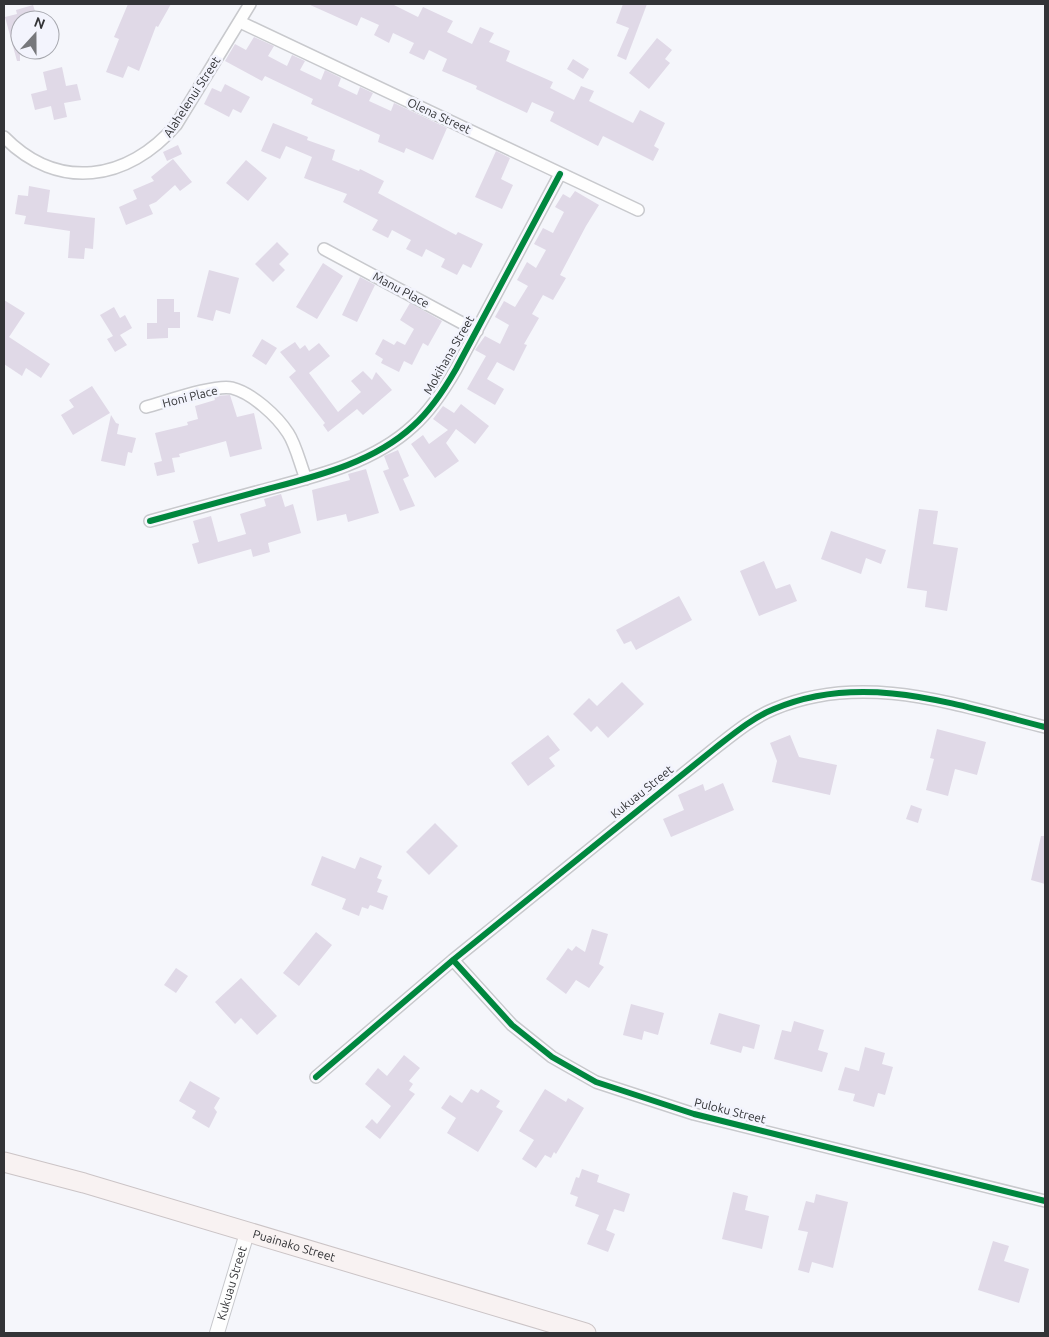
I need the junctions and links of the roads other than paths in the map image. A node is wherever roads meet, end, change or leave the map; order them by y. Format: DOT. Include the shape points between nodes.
graph roads {
  1 [pos="250,4"];
  2 [pos="240,22"];
  3 [pos="4,137"];
  4 [pos="560,174"];
  5 [pos="638,210"];
  6 [pos="324,249"];
  7 [pos="477,331"];
  8 [pos="146,408"];
  9 [pos="306,479"];
  10 [pos="150,521"];
  11 [pos="1045,727"];
  12 [pos="453,960"];
  13 [pos="316,1077"];
  14 [pos="4,1162"];
  15 [pos="1045,1201"];
  16 [pos="247,1233"];
  17 [pos="217,1333"];
  18 [pos="586,1333"];
  1 -- 2 [label="street, Alahelenui Street"];
  2 -- 3 [label="street, Alahelenui Street" via="176,125 161,142 130,163 101,172 55,169 34,161"];
  2 -- 4 [label="street, Olena Street"];
  4 -- 5 [label="street, Olena Street"];
  4 -- 7 [label="street, Mokihana Street"];
  6 -- 7 [label="street, Manu Place"];
  7 -- 9 [label="street, Mokihana Street" via="437,400 412,427 375,452"];
  8 -- 9 [label="street, Honi Place" via="212,389 231,388 249,396 278,420 289,434"];
  9 -- 10 [label="street, Mokihana Street"];
  11 -- 12 [label="street, Kukuau Street" via="937,700 873,691 837,692 772,710 714,749"];
  12 -- 13 [label="street, Kukuau Street"];
  12 -- 15 [label="street, Puloku Street" via="512,1025 552,1057 596,1082 694,1114"];
  14 -- 16 [label="highway, Puainako Street"];
  16 -- 17 [label="street, Kukuau Street"];
  16 -- 18 [label="highway, Puainako Street"];
}
